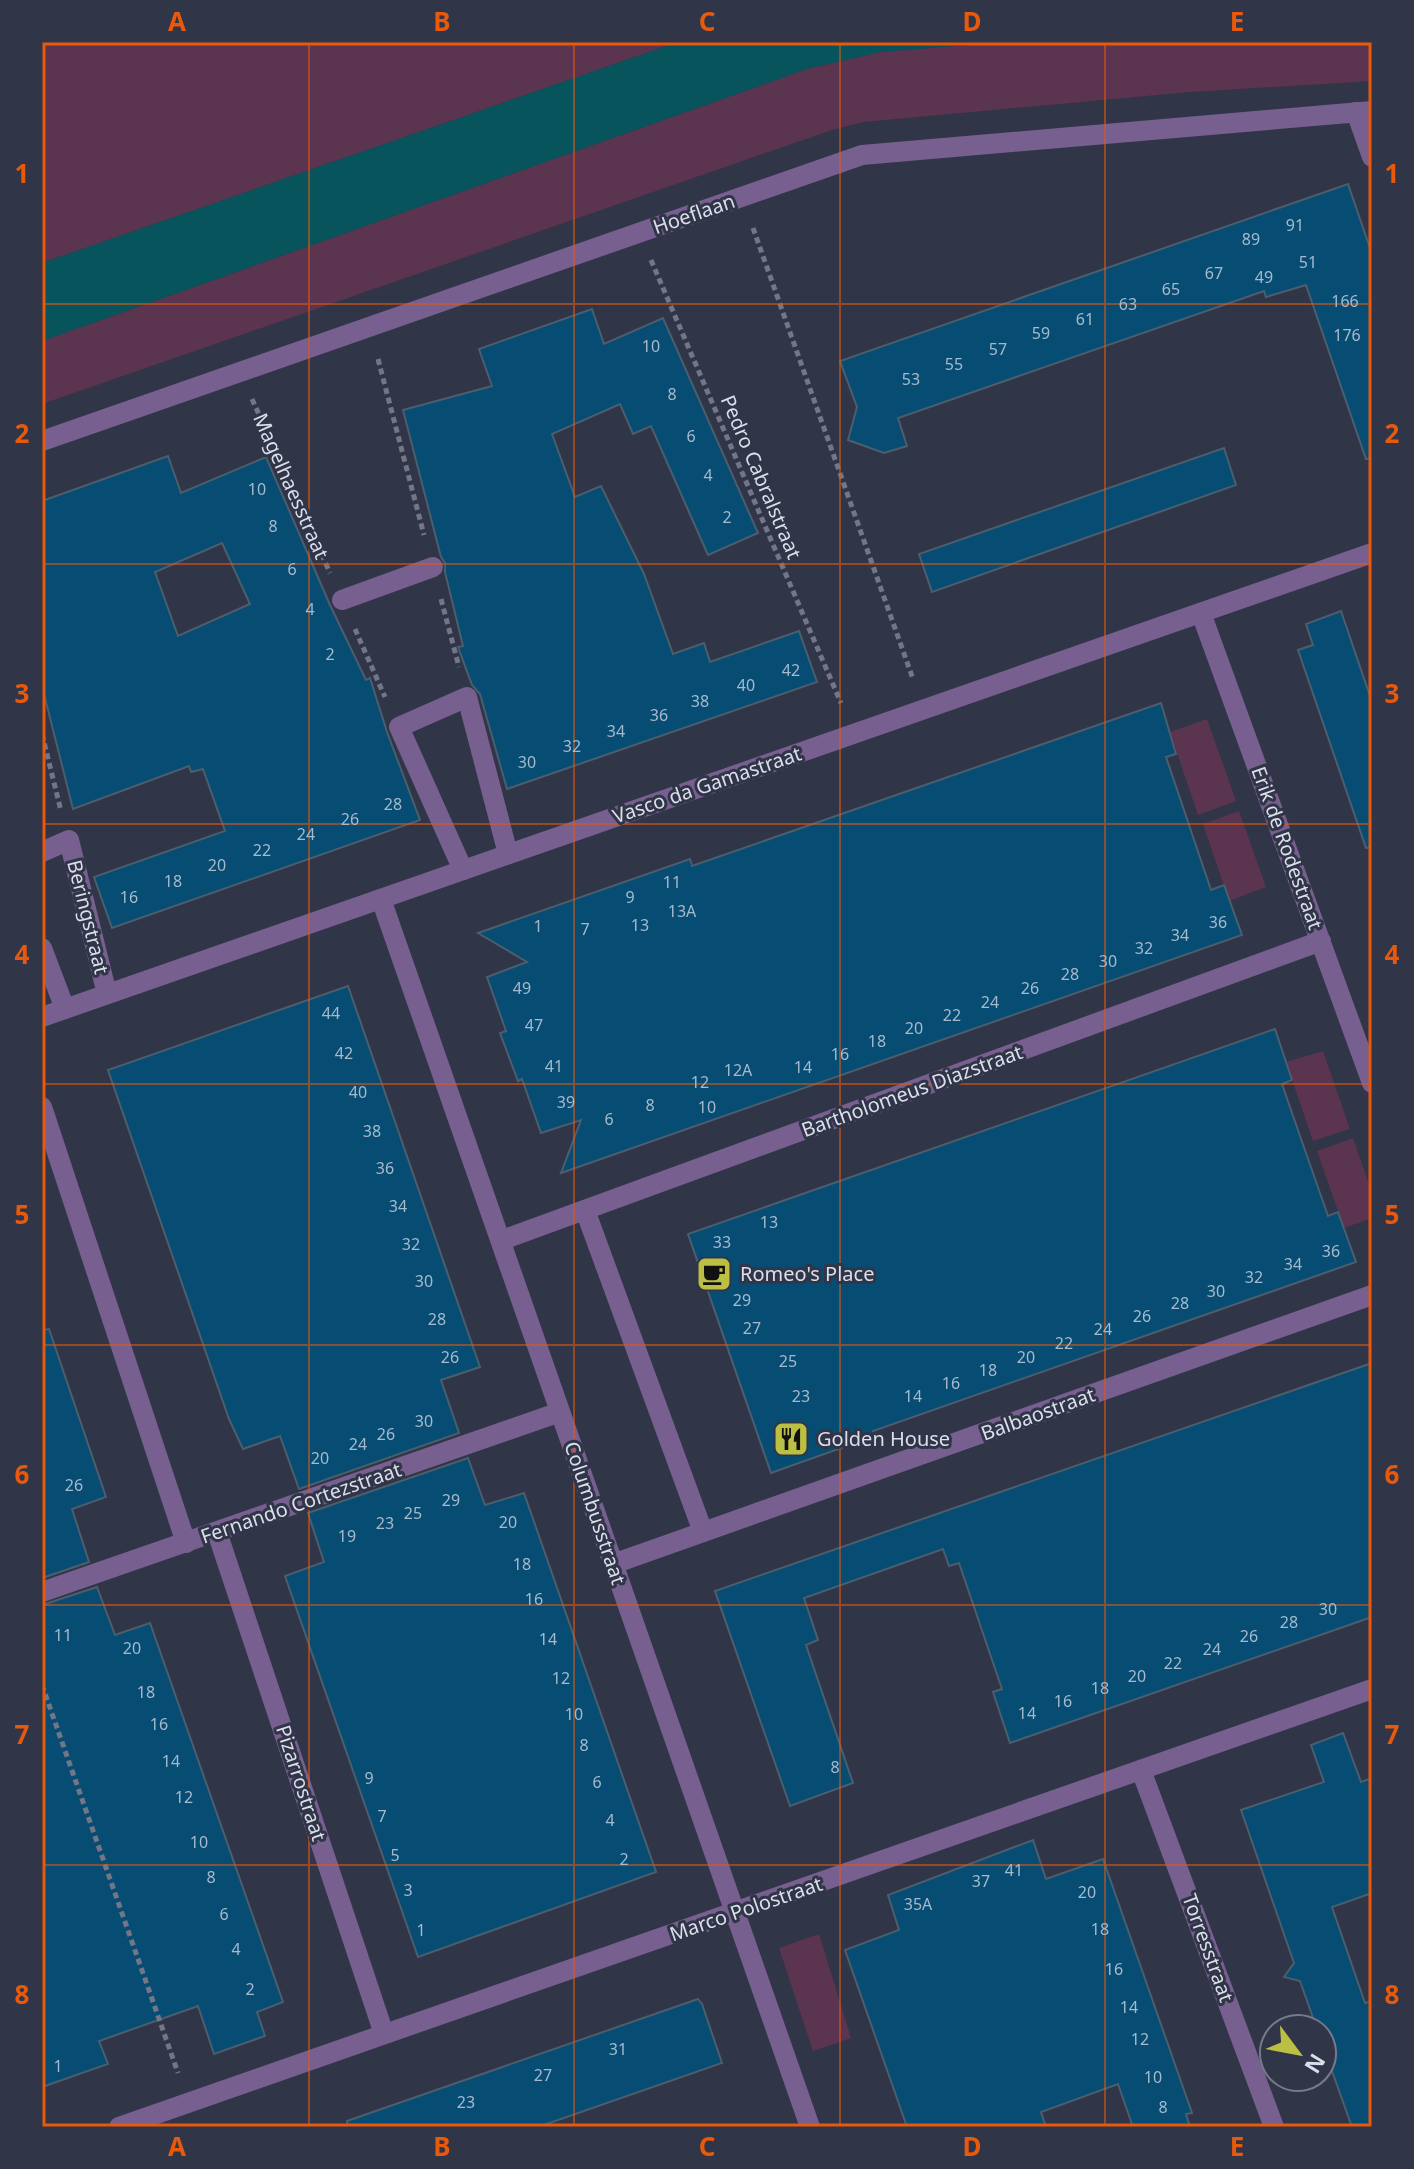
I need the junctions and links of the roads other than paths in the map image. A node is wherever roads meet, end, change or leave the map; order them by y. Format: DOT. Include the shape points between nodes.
graph roads {
  1 [pos="1364,112"];
  2 [pos="1372,157"];
  3 [pos="42,441"];
  4 [pos="1372,553"];
  5 [pos="433,567"];
  6 [pos="342,600"];
  7 [pos="1201,613"];
  8 [pos="42,852"];
  9 [pos="508,854"];
  10 [pos="463,870"];
  11 [pos="381,899"];
  12 [pos="1321,941"];
  13 [pos="42,948"];
  14 [pos="107,994"];
  15 [pos="65,1009"];
  16 [pos="42,1017"];
  17 [pos="1372,1083"];
  18 [pos="42,1107"];
  19 [pos="585,1210"];
  20 [pos="502,1240"];
  21 [pos="1372,1295"];
  22 [pos="560,1412"];
  23 [pos="217,1532"];
  24 [pos="703,1532"];
  25 [pos="186,1543"];
  26 [pos="613,1564"];
  27 [pos="42,1592"];
  28 [pos="1372,1689"];
  29 [pos="1141,1770"];
  30 [pos="735,1912"];
  31 [pos="384,2034"];
  32 [pos="119,2127"];
  33 [pos="810,2127"];
  34 [pos="1274,2127"];
  1 -- 2 [label="street"];
  1 -- 3 [label="street, Hoeflaan" via="862,155"];
  4 -- 7 [label="street, Vasco da Gamastraat"];
  5 -- 6 [label="street"];
  7 -- 9 [label="street, Vasco da Gamastraat"];
  7 -- 12 [label="street, Erik de Rodestraat"];
  8 -- 14 [label="street, Beringstraat" via="69,840"];
  9 -- 10 [label="street, Vasco da Gamastraat"];
  9 -- 10 [label="street" via="467,697 399,727"];
  10 -- 11 [label="street, Vasco da Gamastraat"];
  11 -- 14 [label="street, Vasco da Gamastraat"];
  11 -- 20 [label="street, Columbusstraat"];
  12 -- 17 [label="street, Erik de Rodestraat"];
  12 -- 19 [label="street, Bartholomeus Diazstraat"];
  13 -- 15 [label="street"];
  14 -- 15 [label="street, Vasco da Gamastraat"];
  15 -- 16 [label="street, Vasco da Gamastraat"];
  18 -- 25 [label="street"];
  19 -- 20 [label="street, Bartholomeus Diazstraat"];
  19 -- 24 [label="street"];
  20 -- 22 [label="street, Columbusstraat"];
  21 -- 24 [label="street, Balbaostraat"];
  22 -- 23 [label="street, Fernando Cortezstraat"];
  22 -- 26 [label="street, Columbusstraat"];
  23 -- 25 [label="street, Fernando Cortezstraat"];
  23 -- 31 [label="street, Pizarrostraat"];
  24 -- 26 [label="street, Balbaostraat"];
  25 -- 27 [label="street, Fernando Cortezstraat"];
  26 -- 30 [label="street, Columbusstraat"];
  28 -- 29 [label="street, Marco Polostraat"];
  29 -- 30 [label="street, Marco Polostraat"];
  29 -- 34 [label="street, Torresstraat"];
  30 -- 31 [label="street, Marco Polostraat"];
  30 -- 33 [label="street, Columbusstraat"];
  31 -- 32 [label="street, Marco Polostraat"];
}
